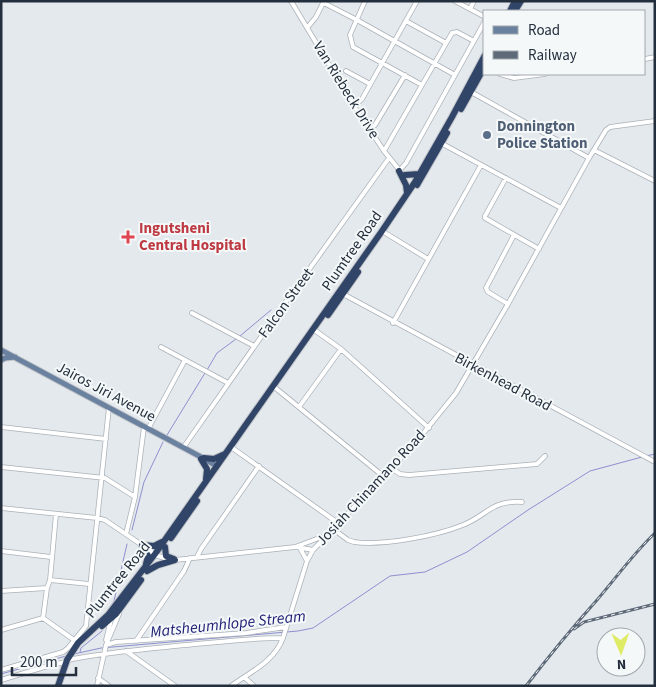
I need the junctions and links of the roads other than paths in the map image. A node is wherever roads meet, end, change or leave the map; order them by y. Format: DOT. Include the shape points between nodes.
graph roads {
  1 [pos="291,1"];
  2 [pos="365,1"];
  3 [pos="417,1"];
  4 [pos="474,1"];
  5 [pos="324,2"];
  6 [pos="458,2"];
  7 [pos="470,9"];
  8 [pos="483,16"];
  9 [pos="357,20"];
  10 [pos="406,21"];
  11 [pos="483,25"];
  12 [pos="307,28"];
  13 [pos="394,41"];
  14 [pos="474,41"];
  15 [pos="446,43"];
  16 [pos="382,62"];
  17 [pos="434,64"];
  18 [pos="483,64"];
  19 [pos="346,71"];
  20 [pos="405,75"];
  21 [pos="504,75"];
  22 [pos="537,75"];
  23 [pos="455,76"];
  24 [pos="370,84"];
  25 [pos="422,85"];
  26 [pos="469,90"];
  27 [pos="354,106"];
  28 [pos="655,120"];
  29 [pos="370,129"];
  30 [pos="439,142"];
  31 [pos="594,150"];
  32 [pos="384,152"];
  33 [pos="389,158"];
  34 [pos="589,158"];
  35 [pos="481,164"];
  36 [pos="399,170"];
  37 [pos="406,176"];
  38 [pos="421,176"];
  39 [pos="506,178"];
  40 [pos="655,181"];
  41 [pos="415,186"];
  42 [pos="407,194"];
  43 [pos="561,208"];
  44 [pos="383,232"];
  45 [pos="514,235"];
  46 [pos="539,249"];
  47 [pos="428,259"];
  48 [pos="343,297"];
  49 [pos="508,304"];
  50 [pos="192,313"];
  51 [pos="393,323"];
  52 [pos="315,330"];
  53 [pos="254,346"];
  54 [pos="161,347"];
  55 [pos="341,349"];
  56 [pos="2,351"];
  57 [pos="15,357"];
  58 [pos="1,360"];
  59 [pos="185,360"];
  60 [pos="473,365"];
  61 [pos="228,383"];
  62 [pos="274,387"];
  63 [pos="299,407"];
  64 [pos="109,408"];
  65 [pos="1,427"];
  66 [pos="146,428"];
  67 [pos="428,428"];
  68 [pos="106,439"];
  69 [pos="183,448"];
  70 [pos="233,448"];
  71 [pos="226,453"];
  72 [pos="545,456"];
  73 [pos="202,458"];
  74 [pos="655,462"];
  75 [pos="259,466"];
  76 [pos="1,467"];
  77 [pos="391,468"];
  78 [pos="216,471"];
  79 [pos="383,476"];
  80 [pos="101,477"];
  81 [pos="205,483"];
  82 [pos="136,497"];
  83 [pos="522,502"];
  84 [pos="1,508"];
  85 [pos="56,514"];
  86 [pos="96,518"];
  87 [pos="338,523"];
  88 [pos="333,529"];
  89 [pos="126,534"];
  90 [pos="327,535"];
  91 [pos="165,544"];
  92 [pos="142,545"];
  93 [pos="295,547"];
  94 [pos="300,548"];
  95 [pos="313,550"];
  96 [pos="1,551"];
  97 [pos="157,555"];
  98 [pos="51,557"];
  99 [pos="190,558"];
  100 [pos="197,558"];
  101 [pos="176,560"];
  102 [pos="307,560"];
  103 [pos="146,569"];
  104 [pos="50,580"];
  105 [pos="89,584"];
  106 [pos="47,588"];
  107 [pos="1,591"];
  108 [pos="124,595"];
  109 [pos="124,604"];
  110 [pos="43,618"];
  111 [pos="112,618"];
  112 [pos="86,626"];
  113 [pos="286,628"];
  114 [pos="1,630"];
  115 [pos="92,631"];
  116 [pos="86,636"];
  117 [pos="283,636"];
  118 [pos="74,640"];
  119 [pos="136,641"];
  120 [pos="106,645"];
  121 [pos="126,651"];
  122 [pos="104,652"];
  123 [pos="68,658"];
  124 [pos="1,670"];
  125 [pos="244,677"];
  126 [pos="98,678"];
  127 [pos="1,680"];
  128 [pos="58,686"];
  129 [pos="97,686"];
  130 [pos="109,686"];
  131 [pos="175,686"];
  132 [pos="231,686"];
  133 [pos="254,686"];
  1 -- 12 [label="street, Van Riebeck Drive"];
  2 -- 9 [label="street"];
  3 -- 10 [label="street"];
  4 -- 7 [label="street"];
  5 -- 9 [label="street"];
  5 -- 12 [label="street"];
  6 -- 7 [label="street"];
  7 -- 8 [label="street"];
  9 -- 13 [label="street"];
  9 -- 16 [label="street" via="350,35 353,47"];
  10 -- 13 [label="street"];
  10 -- 15 [label="street"];
  11 -- 14 [label="street"];
  12 -- 27 [label="street, Van Riebeck Drive"];
  13 -- 16 [label="street"];
  13 -- 17 [label="street"];
  14 -- 15 [label="street" via="456,31"];
  14 -- 23 [label="street"];
  15 -- 17 [label="street"];
  16 -- 20 [label="street"];
  16 -- 24 [label="street"];
  17 -- 23 [label="street"];
  17 -- 25 [label="street"];
  18 -- 26 [label="highway"];
  19 -- 24 [label="street"];
  20 -- 25 [label="street"];
  20 -- 29 [label="street"];
  21 -- 22 [label="street" via="514,78"];
  23 -- 36 [label="street"];
  24 -- 27 [label="street"];
  25 -- 32 [label="street"];
  26 -- 30 [label="highway"];
  26 -- 34 [label="street"];
  27 -- 29 [label="street, Van Riebeck Drive"];
  28 -- 31 [label="street, Josiah Chinamano Road" via="608,128"];
  29 -- 32 [label="street, Van Riebeck Drive"];
  30 -- 35 [label="street"];
  30 -- 38 [label="highway"];
  31 -- 34 [label="street, Josiah Chinamano Road"];
  31 -- 40 [label="street"];
  32 -- 33 [label="street, Van Riebeck Drive"];
  33 -- 36 [label="street, Van Riebeck Drive"];
  33 -- 53 [label="street, Falcon Street"];
  34 -- 43 [label="street, Josiah Chinamano Road"];
  35 -- 39 [label="street"];
  35 -- 47 [label="street"];
  36 -- 37 [label="street, Van Riebeck Drive"];
  36 -- 42 [label="highway"];
  37 -- 38 [label="highway"];
  37 -- 41 [label="street, Van Riebeck Drive"];
  38 -- 41 [label="highway"];
  39 -- 43 [label="street"];
  39 -- 45 [label="street" via="485,217"];
  41 -- 42 [label="highway, Plumtree Road"];
  41 -- 44 [label="highway, Plumtree Road"];
  42 -- 44 [label="highway, Plumtree Road"];
  43 -- 46 [label="street, Josiah Chinamano Road"];
  44 -- 47 [label="street"];
  44 -- 48 [label="highway, Plumtree Road" via="346,286"];
  45 -- 46 [label="street"];
  45 -- 49 [label="street" via="486,288"];
  46 -- 49 [label="street, Josiah Chinamano Road"];
  47 -- 51 [label="street"];
  48 -- 51 [label="street, Birkenhead Road"];
  48 -- 52 [label="highway, Plumtree Road"];
  49 -- 60 [label="street, Josiah Chinamano Road"];
  50 -- 53 [label="street"];
  51 -- 60 [label="street, Birkenhead Road"];
  52 -- 55 [label="street"];
  52 -- 62 [label="highway, Plumtree Road"];
  53 -- 61 [label="street, Falcon Street"];
  54 -- 59 [label="street"];
  55 -- 63 [label="street"];
  55 -- 67 [label="street"];
  56 -- 57 [label="main road, Jairos Jiri Avenue"];
  57 -- 58 [label="main road"];
  57 -- 64 [label="main road, Jairos Jiri Avenue"];
  59 -- 61 [label="street"];
  59 -- 66 [label="street"];
  60 -- 67 [label="street, Josiah Chinamano Road"];
  60 -- 74 [label="street, Birkenhead Road"];
  61 -- 69 [label="street, Falcon Street"];
  62 -- 63 [label="street"];
  62 -- 70 [label="highway, Plumtree Road"];
  63 -- 79 [label="street"];
  64 -- 66 [label="main road, Jairos Jiri Avenue"];
  64 -- 68 [label="street"];
  65 -- 68 [label="street"];
  66 -- 69 [label="main road, Jairos Jiri Avenue"];
  66 -- 82 [label="street"];
  67 -- 77 [label="street, Josiah Chinamano Road"];
  68 -- 80 [label="street"];
  69 -- 73 [label="main road, Jairos Jiri Avenue"];
  70 -- 71 [label="highway, Plumtree Road"];
  70 -- 75 [label="street"];
  70 -- 78 [label="highway, Plumtree Road"];
  71 -- 73 [label="highway" via="214,459"];
  71 -- 78 [label="highway, Plumtree Road"];
  72 -- 77 [label="street" via="536,464 409,475"];
  73 -- 78 [label="main road, Jairos Jiri Avenue"];
  73 -- 81 [label="highway" via="207,469"];
  75 -- 87 [label="street"];
  75 -- 100 [label="street"];
  76 -- 80 [label="street"];
  77 -- 79 [label="street, Josiah Chinamano Road"];
  78 -- 81 [label="highway, Plumtree Road"];
  78 -- 91 [label="highway, Plumtree Road"];
  79 -- 87 [label="street, Josiah Chinamano Road"];
  80 -- 82 [label="street"];
  80 -- 86 [label="street"];
  81 -- 91 [label="highway, Plumtree Road"];
  82 -- 89 [label="street"];
  83 -- 88 [label="street" via="500,503 463,525 400,540 354,542"];
  84 -- 85 [label="street"];
  85 -- 86 [label="street"];
  85 -- 98 [label="street"];
  86 -- 89 [label="street"];
  86 -- 105 [label="street"];
  87 -- 88 [label="street, Josiah Chinamano Road"];
  88 -- 90 [label="street, Josiah Chinamano Road"];
  89 -- 92 [label="street"];
  90 -- 93 [label="street"];
  90 -- 95 [label="street, Josiah Chinamano Road"];
  91 -- 92 [label="highway"];
  91 -- 97 [label="highway, Plumtree Road"];
  91 -- 101 [label="highway" via="166,556"];
  92 -- 97 [label="street"];
  92 -- 103 [label="highway" via="148,556"];
  93 -- 94 [label="street"];
  93 -- 100 [label="street"];
  94 -- 95 [label="street"];
  94 -- 102 [label="street"];
  95 -- 102 [label="street, Josiah Chinamano Road"];
  96 -- 98 [label="street"];
  97 -- 101 [label="street"];
  97 -- 103 [label="highway, Plumtree Road"];
  98 -- 104 [label="street"];
  99 -- 100 [label="street"];
  99 -- 101 [label="street"];
  99 -- 119 [label="street"];
  101 -- 103 [label="highway"];
  102 -- 113 [label="street, Josiah Chinamano Road"];
  103 -- 108 [label="highway, Plumtree Road"];
  103 -- 109 [label="highway, Plumtree Road"];
  104 -- 105 [label="street"];
  104 -- 106 [label="street"];
  105 -- 112 [label="street"];
  106 -- 107 [label="street"];
  106 -- 110 [label="street"];
  108 -- 111 [label="street"];
  108 -- 115 [label="highway, Plumtree Road"];
  109 -- 111 [label="highway, Plumtree Road"];
  109 -- 120 [label="street"];
  110 -- 114 [label="street"];
  110 -- 118 [label="street"];
  111 -- 116 [label="highway, Plumtree Road"];
  111 -- 120 [label="street"];
  112 -- 115 [label="street"];
  112 -- 118 [label="street"];
  113 -- 117 [label="street, Josiah Chinamano Road"];
  113 -- 119 [label="street"];
  115 -- 116 [label="highway, Plumtree Road"];
  116 -- 123 [label="highway"];
  117 -- 121 [label="street"];
  117 -- 125 [label="street, Josiah Chinamano Road" via="274,655"];
  118 -- 124 [label="street" via="63,652"];
  119 -- 120 [label="street"];
  120 -- 122 [label="street"];
  121 -- 122 [label="street"];
  121 -- 131 [label="street"];
  122 -- 123 [label="street"];
  122 -- 126 [label="street"];
  123 -- 127 [label="street"];
  123 -- 128 [label="highway"];
  125 -- 132 [label="street, Josiah Chinamano Road"];
  125 -- 133 [label="street"];
  126 -- 129 [label="street"];
  126 -- 130 [label="street"];
}
